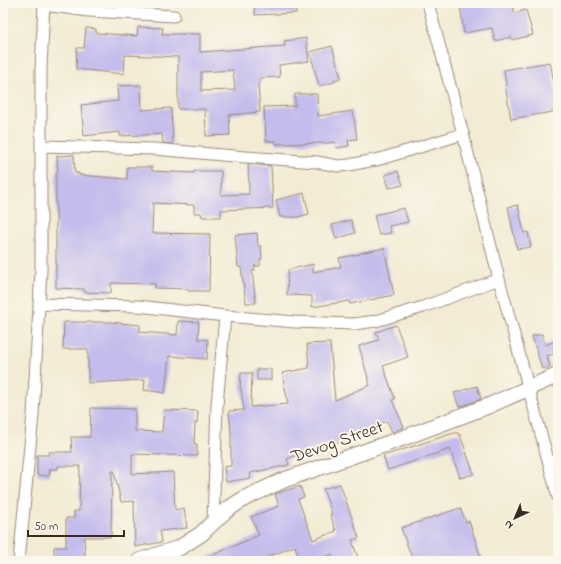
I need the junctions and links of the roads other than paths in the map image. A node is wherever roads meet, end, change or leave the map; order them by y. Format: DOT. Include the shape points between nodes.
graph roads {
  1 [pos="428,3"];
  2 [pos="44,4"];
  3 [pos="174,16"];
  4 [pos="463,134"];
  5 [pos="41,146"];
  6 [pos="499,279"];
  7 [pos="39,304"];
  8 [pos="225,316"];
  9 [pos="558,375"];
  10 [pos="529,387"];
  11 [pos="558,497"];
  12 [pos="213,523"];
  13 [pos="19,561"];
  14 [pos="139,561"];
  1 -- 4 [label="street"];
  2 -- 3 [label="street" via="89,11"];
  2 -- 5 [label="street"];
  4 -- 5 [label="street" via="380,159 338,166 316,162 154,150"];
  4 -- 6 [label="street"];
  5 -- 7 [label="street"];
  6 -- 8 [label="street" via="376,322 295,322"];
  6 -- 10 [label="street"];
  7 -- 8 [label="street" via="138,306"];
  7 -- 13 [label="street" via="33,415"];
  8 -- 12 [label="street" via="217,405"];
  9 -- 10 [label="street, Devog Street"];
  10 -- 11 [label="street"];
  10 -- 12 [label="street, Devog Street" via="488,406 284,480 245,498"];
  12 -- 14 [label="street, Devog Street" via="179,548"];
}
